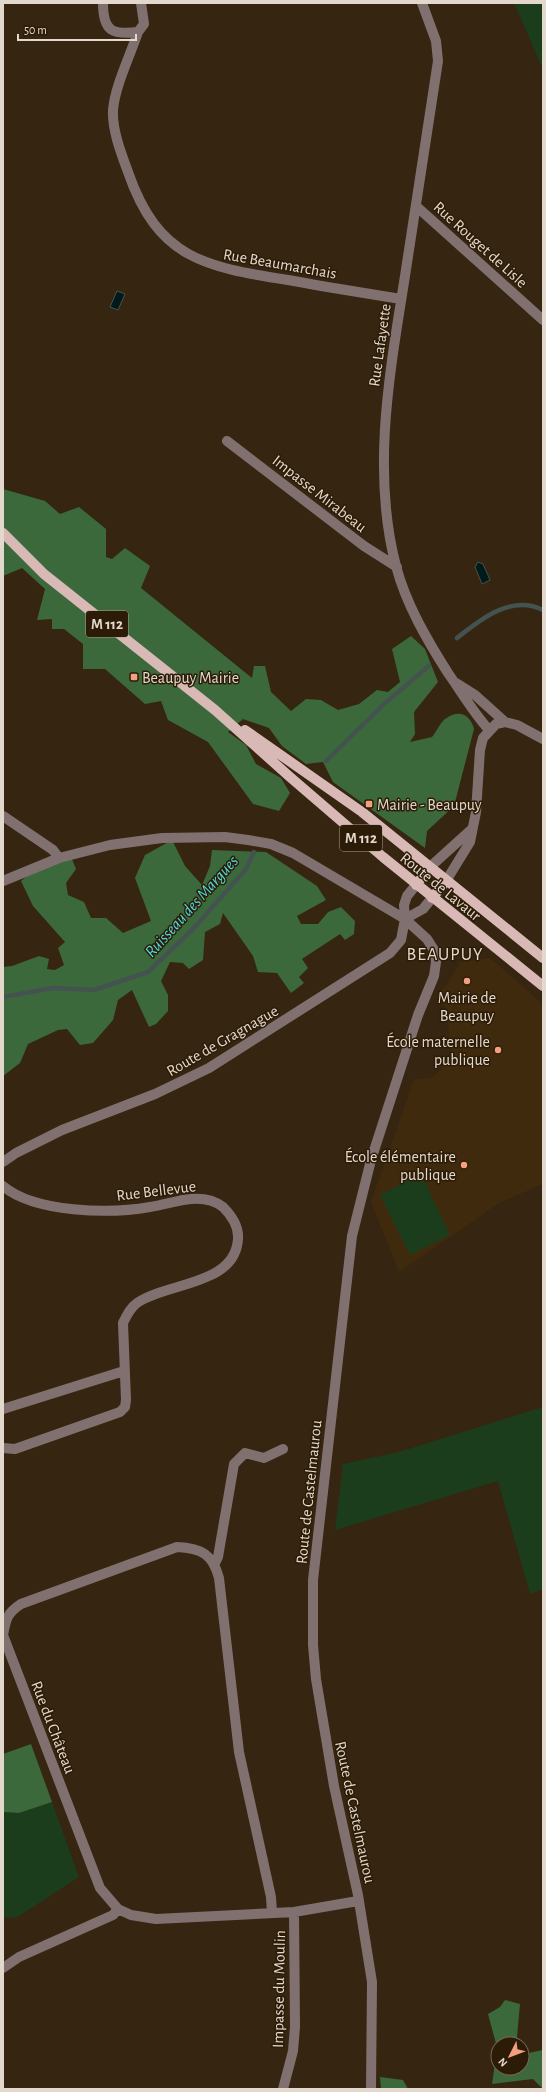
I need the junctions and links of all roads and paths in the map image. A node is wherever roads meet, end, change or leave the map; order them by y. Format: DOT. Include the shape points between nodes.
graph roads {
  1 [pos="103,3"];
  2 [pos="141,3"];
  3 [pos="422,3"];
  4 [pos="138,32"];
  5 [pos="416,206"];
  6 [pos="401,299"];
  7 [pos="543,320"];
  8 [pos="227,441"];
  9 [pos="3,533"];
  10 [pos="396,567"];
  11 [pos="455,682"];
  12 [pos="216,710"];
  13 [pos="505,722"];
  14 [pos="489,730"];
  15 [pos="543,739"];
  16 [pos="3,816"];
  17 [pos="472,829"];
  18 [pos="59,858"];
  19 [pos="430,867"];
  20 [pos="3,881"];
  21 [pos="446,881"];
  22 [pos="416,885"];
  23 [pos="432,898"];
  24 [pos="405,919"];
  25 [pos="543,958"];
  26 [pos="543,986"];
  27 [pos="3,1162"];
  28 [pos="3,1186"];
  29 [pos="124,1371"];
  30 [pos="3,1409"];
  31 [pos="3,1448"];
  32 [pos="283,1449"];
  33 [pos="215,1563"];
  34 [pos="358,1901"];
  35 [pos="118,1909"];
  36 [pos="294,1912"];
  37 [pos="272,1913"];
  38 [pos="3,1968"];
  39 [pos="283,2089"];
  40 [pos="371,2089"];
  1 -- 4 [label="street" via="106,24 112,31 120,34"];
  2 -- 4 [label="street, Rue Beaumarchais" via="144,24"];
  3 -- 5 [label="street, Rue Lafayette" via="436,41 438,60"];
  4 -- 6 [label="street, Rue Beaumarchais" via="113,110 133,187 150,219 163,234 192,257 230,271"];
  5 -- 6 [label="street, Rue Lafayette"];
  5 -- 7 [label="street, Rue Rouget de Lisle"];
  6 -- 10 [label="street, Rue Lafayette" via="388,382 385,440 386,508"];
  8 -- 10 [label="street, Impasse Mirabeau" via="364,546"];
  9 -- 12 [label="main road, Route de Lavaur / M 112" via="44,574"];
  10 -- 11 [label="street, Rue Lafayette" via="407,597 432,648"];
  11 -- 13 [label="street, Rue Lafayette" via="475,695"];
  11 -- 14 [label="street, Rue Lafayette"];
  12 -- 19 [label="main road, Route de Lavaur / M 112" via="352,805"];
  12 -- 22 [label="main road, Route de Lavaur / M 112"];
  13 -- 14 [label="street" via="496,724"];
  13 -- 15 [label="street" via="517,725"];
  14 -- 17 [label="street" via="483,738 480,750 476,812"];
  16 -- 18 [label="street" via="53,850"];
  17 -- 19 [label="street"];
  17 -- 21 [label="street" via="470,842"];
  18 -- 20 [label="street, Route de Castelmaurou"];
  18 -- 24 [label="street, Route de Castelmaurou" via="110,845 162,838 225,838 271,844 293,853"];
  19 -- 21 [label="main road, Route de Lavaur / M 112"];
  19 -- 22 [label="main road"];
  21 -- 23 [label="main road"];
  21 -- 25 [label="main road, Route de Lavaur / M 112"];
  22 -- 23 [label="main road, Route de Lavaur / M 112"];
  22 -- 24 [label="street, Route de Gragnague" via="407,896 404,905"];
  23 -- 24 [label="street" via="423,909"];
  23 -- 26 [label="main road, Route de Lavaur / M 112"];
  24 -- 27 [label="street, Route de Gragnague" via="401,940 390,953 209,1068 155,1094 62,1130"];
  24 -- 34 [label="street, Route de Castelmaurou" via="434,950 436,962 434,976 418,1015 371,1160 352,1236 314,1580 313,1645 316,1679 334,1786"];
  28 -- 29 [label="street, Rue Bellevue" via="36,1203 91,1211 149,1208 192,1199 207,1199 218,1203 231,1217 239,1236 238,1249 222,1269 210,1276 147,1298 136,1303 128,1311 123,1322"];
  29 -- 30 [label="street"];
  29 -- 31 [label="street, Rue Bellevue" via="126,1400 120,1412 15,1449"];
  32 -- 33 [label="street" via="264,1458 245,1454 234,1464"];
  33 -- 35 [label="street, Rue du Château" via="204,1553 189,1548 177,1548 21,1604 10,1611 5,1622 3,1635 100,1888"];
  33 -- 37 [label="street" via="219,1578 239,1752 271,1897"];
  34 -- 36 [label="street, Rue du Château"];
  34 -- 40 [label="street, Route de Castelmaurou" via="372,1982"];
  35 -- 37 [label="street, Rue du Château" via="132,1915 156,1919"];
  35 -- 38 [label="street" via="113,1915 19,1957"];
  36 -- 37 [label="street, Rue du Château"];
  36 -- 39 [label="street, Impasse du Moulin" via="295,2027 293,2050"];
}
